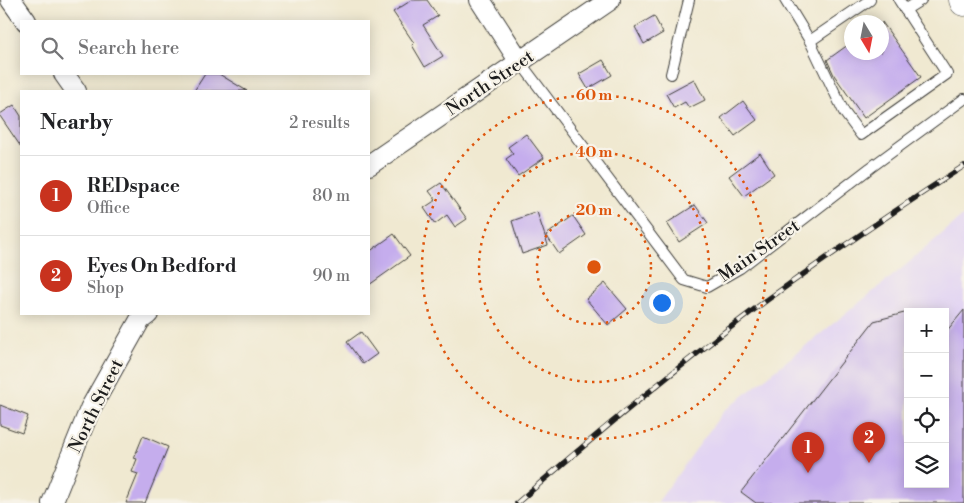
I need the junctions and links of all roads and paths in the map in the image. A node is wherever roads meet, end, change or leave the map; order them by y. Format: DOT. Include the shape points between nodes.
graph roads {
  1 [pos="11,0"];
  2 [pos="480,0"];
  3 [pos="610,0"];
  4 [pos="689,0"];
  5 [pos="785,0"];
  6 [pos="870,0"];
  7 [pos="899,0"];
  8 [pos="921,0"];
  9 [pos="905,10"];
  10 [pos="25,20"];
  11 [pos="810,41"];
  12 [pos="520,62"];
  13 [pos="671,74"];
  14 [pos="65,75"];
  15 [pos="75,90"];
  16 [pos="964,99"];
  17 [pos="370,164"];
  18 [pos="147,315"];
  19 [pos="52,503"];
  1 -- 10 [label="street"];
  2 -- 12 [label="street, Main Street"];
  3 -- 12 [label="street, North Street"];
  4 -- 13 [label="lane"];
  5 -- 11 [label="lane"];
  6 -- 11 [label="lane"];
  7 -- 9 [label="lane"];
  8 -- 9 [label="lane"];
  9 -- 11 [label="lane" via="947,74 861,135 844,112"];
  12 -- 16 [label="lane, Main Street" via="684,280 707,287 740,268"];
  12 -- 17 [label="street, North Street"];
  14 -- 15 [label="street"];
  18 -- 19 [label="street, North Street" via="140,320 90,409"];
}
